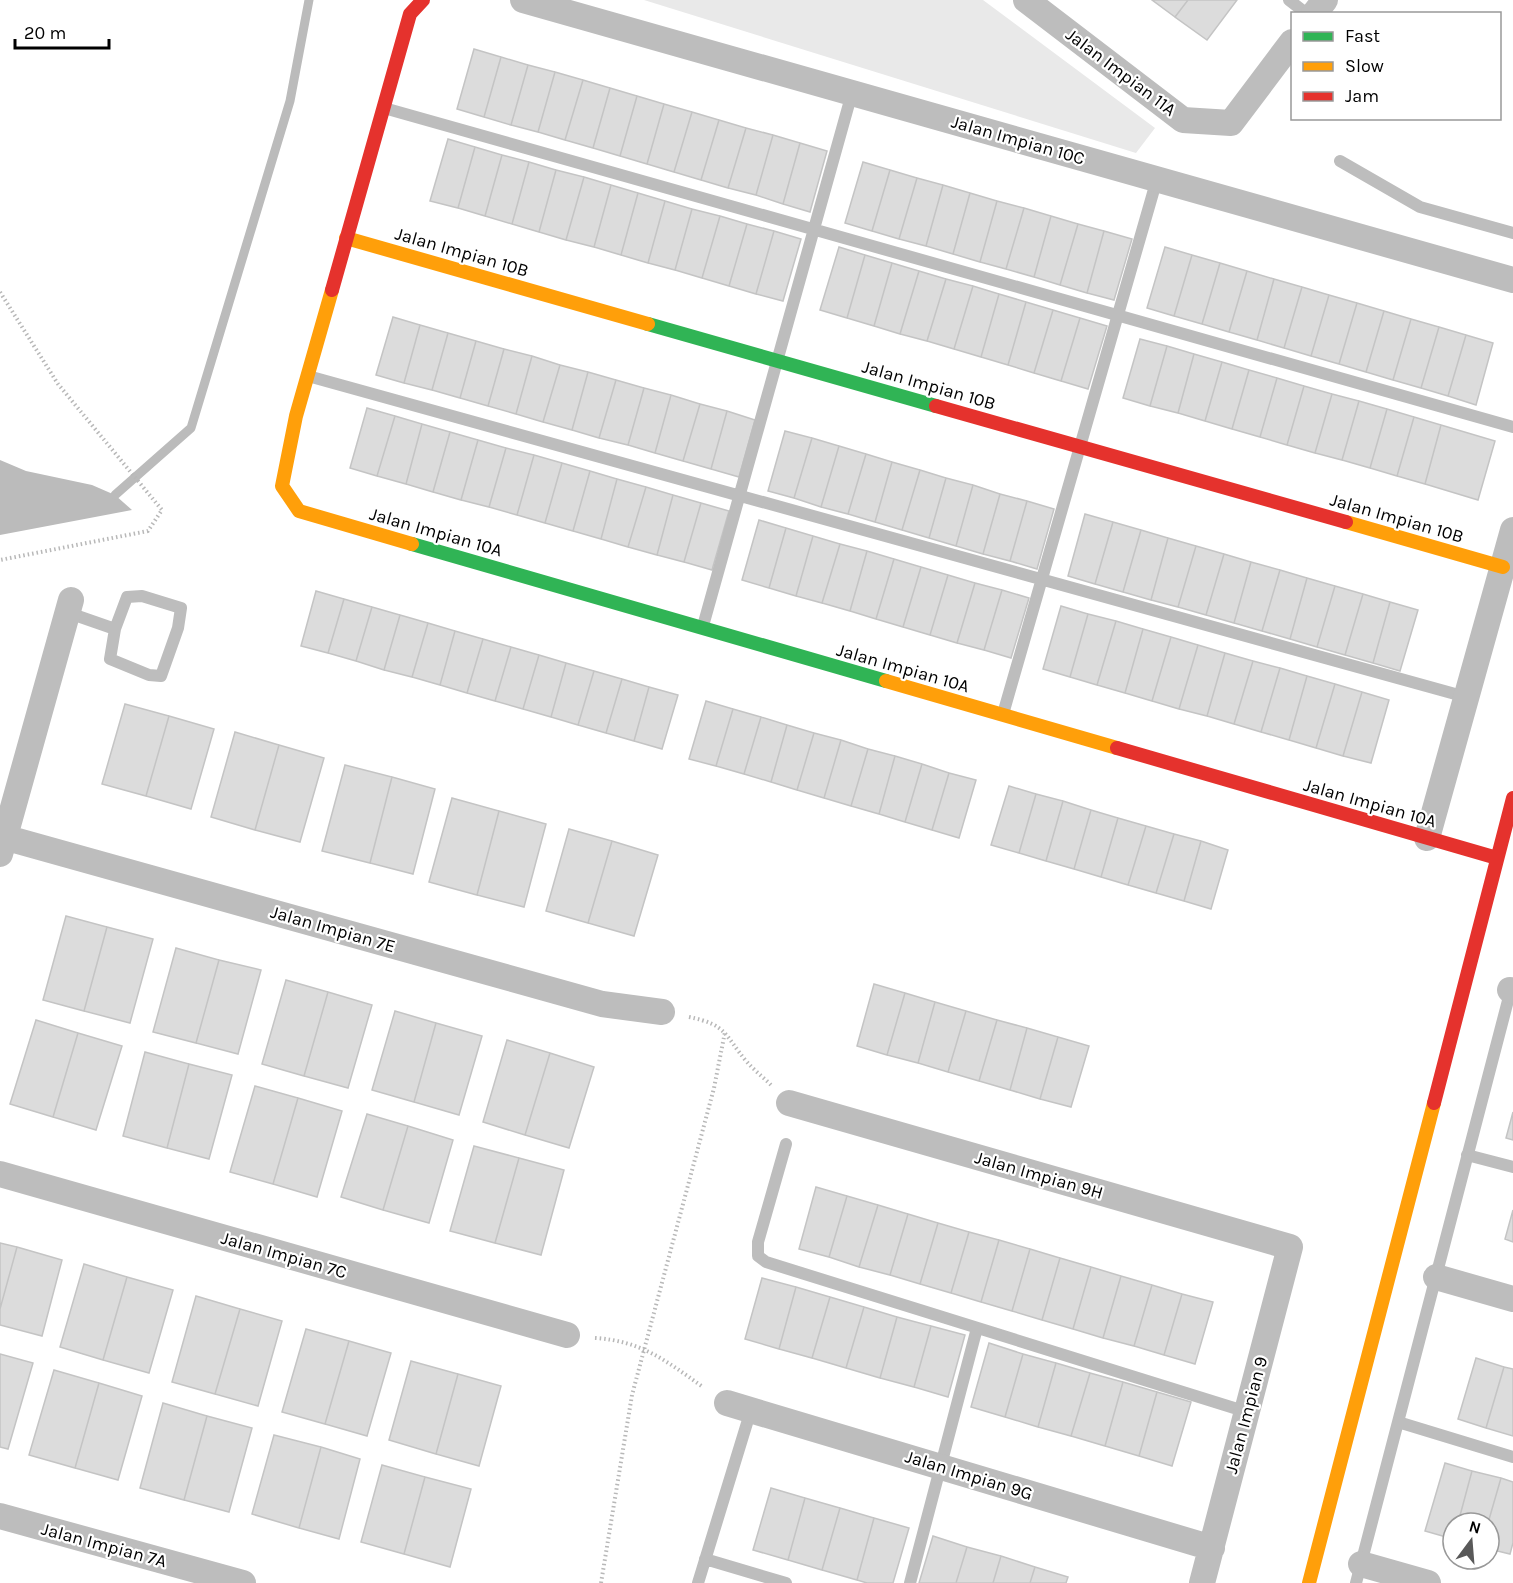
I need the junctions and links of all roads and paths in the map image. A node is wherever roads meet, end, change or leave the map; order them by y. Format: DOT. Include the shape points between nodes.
graph roads {
  1 [pos="423,0"];
  2 [pos="523,0"];
  3 [pos="1026,0"];
  4 [pos="1289,0"];
  5 [pos="1325,0"];
  6 [pos="1304,12"];
  7 [pos="1316,12"];
  8 [pos="1291,45"];
  9 [pos="852,93"];
  10 [pos="383,108"];
  11 [pos="1340,161"];
  12 [pos="1157,179"];
  13 [pos="814,229"];
  14 [pos="1513,233"];
  15 [pos="346,238"];
  16 [pos="1513,280"];
  17 [pos="0,292"];
  18 [pos="1117,315"];
  19 [pos="777,360"];
  20 [pos="307,376"];
  21 [pos="1513,427"];
  22 [pos="1080,447"];
  23 [pos="740,496"];
  24 [pos="1513,530"];
  25 [pos="0,560"];
  26 [pos="1503,567"];
  27 [pos="1041,579"];
  28 [pos="70,606"];
  29 [pos="703,628"];
  30 [pos="115,629"];
  31 [pos="1466,698"];
  32 [pos="1002,715"];
  33 [pos="1513,798"];
  34 [pos="1427,838"];
  35 [pos="2,843"];
  36 [pos="1497,858"];
  37 [pos="1512,987"];
  38 [pos="662,1012"];
  39 [pos="725,1032"];
  40 [pos="789,1103"];
  41 [pos="786,1144"];
  42 [pos="1467,1155"];
  43 [pos="1513,1167"];
  44 [pos="0,1174"];
  45 [pos="1290,1247"];
  46 [pos="1436,1276"];
  47 [pos="1513,1299"];
  48 [pos="977,1328"];
  49 [pos="567,1335"];
  50 [pos="645,1348"];
  51 [pos="739,1407"];
  52 [pos="1247,1412"];
  53 [pos="1398,1422"];
  54 [pos="1513,1457"];
  55 [pos="940,1466"];
  56 [pos="0,1516"];
  57 [pos="1212,1548"];
  58 [pos="705,1559"];
  59 [pos="1359,1573"];
  60 [pos="243,1583"];
  61 [pos="601,1583"];
  62 [pos="698,1583"];
  63 [pos="786,1583"];
  64 [pos="910,1583"];
  65 [pos="1202,1583"];
  66 [pos="1309,1583"];
  67 [pos="1428,1583"];
  1 -- 10 [label="street" via="410,14"];
  2 -- 9 [label="street, Jalan Impian 10C"];
  3 -- 8 [label="street, Jalan Impian 11A" via="1183,120 1231,123"];
  4 -- 6 [label="lane"];
  5 -- 7 [label="street"];
  9 -- 12 [label="street, Jalan Impian 10C"];
  9 -- 13 [label="lane"];
  10 -- 13 [label="lane"];
  10 -- 15 [label="street"];
  11 -- 14 [label="lane" via="1420,207"];
  12 -- 16 [label="street, Jalan Impian 10C"];
  12 -- 18 [label="lane"];
  13 -- 18 [label="lane"];
  13 -- 19 [label="lane"];
  15 -- 19 [label="street, Jalan Impian 10B"];
  15 -- 20 [label="street"];
  17 -- 25 [label="path" via="58,384 162,510 148,531"];
  18 -- 21 [label="lane"];
  18 -- 22 [label="lane"];
  19 -- 22 [label="street, Jalan Impian 10B"];
  19 -- 23 [label="lane"];
  20 -- 23 [label="lane"];
  20 -- 29 [label="street, Jalan Impian 10A" via="282,486 299,511"];
  22 -- 26 [label="street, Jalan Impian 10B"];
  22 -- 27 [label="lane"];
  23 -- 27 [label="lane"];
  23 -- 29 [label="lane"];
  24 -- 26 [label="street"];
  26 -- 31 [label="street"];
  27 -- 31 [label="lane"];
  27 -- 32 [label="lane"];
  28 -- 30 [label="lane"];
  28 -- 35 [label="street"];
  29 -- 32 [label="street, Jalan Impian 10A"];
  30 -- 30 [label="lane" via="127,597 142,596 181,608 161,676 110,659"];
  31 -- 34 [label="street"];
  32 -- 34 [label="street, Jalan Impian 10A"];
  33 -- 36 [label="street"];
  34 -- 36 [label="street, Jalan Impian 10A"];
  35 -- 38 [label="street, Jalan Impian 7E" via="602,1004"];
  36 -- 66 [label="street"];
  37 -- 42 [label="lane"];
  38 -- 39 [label="path" via="710,1021"];
  39 -- 40 [label="path" via="747,1062"];
  39 -- 50 [label="path" via="714,1088"];
  40 -- 45 [label="street, Jalan Impian 9H"];
  41 -- 48 [label="lane" via="758,1242 758,1256 766,1262"];
  42 -- 43 [label="lane"];
  42 -- 46 [label="lane"];
  44 -- 49 [label="street, Jalan Impian 7C"];
  45 -- 52 [label="street, Jalan Impian 9"];
  46 -- 47 [label="street"];
  46 -- 53 [label="lane"];
  48 -- 52 [label="lane"];
  48 -- 55 [label="lane"];
  49 -- 50 [label="path" via="616,1340"];
  50 -- 51 [label="path"];
  50 -- 61 [label="path" via="632,1395"];
  51 -- 55 [label="street, Jalan Impian 9G"];
  51 -- 58 [label="lane"];
  52 -- 57 [label="street, Jalan Impian 9"];
  53 -- 54 [label="lane"];
  53 -- 59 [label="lane"];
  55 -- 57 [label="street, Jalan Impian 9G"];
  55 -- 64 [label="lane"];
  56 -- 60 [label="street, Jalan Impian 7A"];
  57 -- 65 [label="street, Jalan Impian 9"];
  58 -- 62 [label="lane"];
  58 -- 63 [label="lane"];
  59 -- 67 [label="street"];
}
